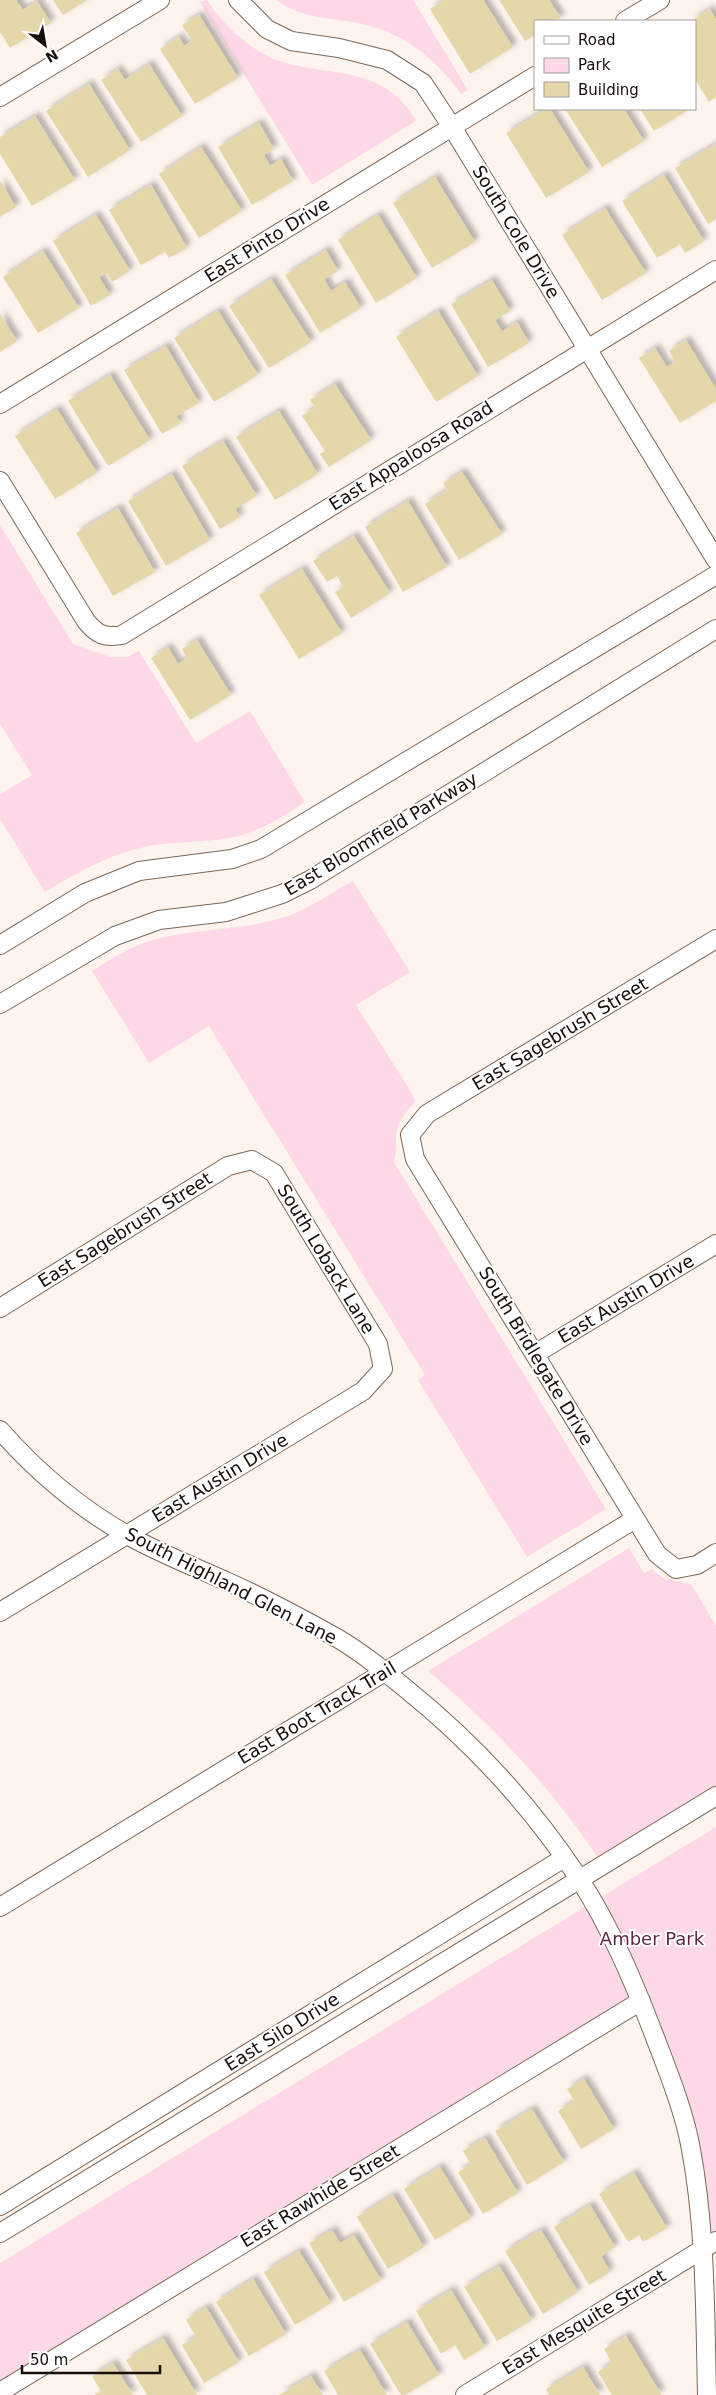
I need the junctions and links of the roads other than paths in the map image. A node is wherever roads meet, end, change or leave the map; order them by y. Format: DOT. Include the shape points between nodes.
graph roads {
  1 [pos="160,0"];
  2 [pos="238,0"];
  3 [pos="660,0"];
  4 [pos="627,20"];
  5 [pos="534,77"];
  6 [pos="0,97"];
  7 [pos="452,127"];
  8 [pos="716,270"];
  9 [pos="586,348"];
  10 [pos="0,404"];
  11 [pos="0,481"];
  12 [pos="716,560"];
  13 [pos="716,575"];
  14 [pos="716,629"];
  15 [pos="716,940"];
  16 [pos="0,945"];
  17 [pos="0,1004"];
  18 [pos="410,1135"];
  19 [pos="252,1160"];
  20 [pos="716,1244"];
  21 [pos="0,1308"];
  22 [pos="535,1354"];
  23 [pos="383,1369"];
  24 [pos="0,1430"];
  25 [pos="635,1519"];
  26 [pos="127,1534"];
  27 [pos="716,1553"];
  28 [pos="0,1612"];
  29 [pos="384,1672"];
  30 [pos="716,1796"];
  31 [pos="564,1858"];
  32 [pos="579,1880"];
  33 [pos="0,1906"];
  34 [pos="641,2001"];
  35 [pos="0,2206"];
  36 [pos="0,2233"];
  37 [pos="710,2246"];
  38 [pos="0,2392"];
  39 [pos="465,2395"];
  40 [pos="707,2395"];
  1 -- 6 [label="street"];
  2 -- 7 [label="street, South Cole Drive" via="267,29 292,41 387,60 423,83"];
  3 -- 4 [label="street"];
  5 -- 7 [label="street, East Pinto Drive"];
  7 -- 9 [label="street, South Cole Drive"];
  7 -- 10 [label="street, East Pinto Drive"];
  8 -- 9 [label="street, East Appaloosa Road"];
  9 -- 11 [label="street, East Appaloosa Road" via="122,635 104,636 92,629"];
  9 -- 12 [label="street, South Cole Drive"];
  13 -- 16 [label="street" via="261,849 232,859 139,871 85,892"];
  14 -- 17 [label="street, East Bloomfield Parkway" via="310,880 282,894 226,912 159,920 115,936"];
  15 -- 18 [label="street, East Sagebrush Street" via="427,1114"];
  18 -- 22 [label="street, South Bridlegate Drive" via="415,1159"];
  19 -- 21 [label="street, East Sagebrush Street" via="228,1166"];
  19 -- 23 [label="street, South Loback Lane" via="274,1173 378,1344"];
  20 -- 22 [label="street, East Austin Drive"];
  22 -- 25 [label="street, South Bridlegate Drive"];
  23 -- 26 [label="street, East Austin Drive" via="363,1391"];
  24 -- 26 [label="street, South Highland Glen Lane" via="24,1457 48,1477"];
  25 -- 27 [label="street, South Bridlegate Drive" via="657,1554 676,1569 697,1565"];
  25 -- 29 [label="street, East Boot Track Trail"];
  26 -- 28 [label="street, East Austin Drive"];
  26 -- 29 [label="street, South Highland Glen Lane" via="280,1606 345,1643"];
  29 -- 31 [label="street, South Highland Glen Lane" via="466,1742 508,1786"];
  29 -- 33 [label="street, East Boot Track Trail"];
  30 -- 32 [label="street"];
  31 -- 32 [label="street, South Highland Glen Lane"];
  31 -- 35 [label="street, East Silo Drive"];
  32 -- 34 [label="street, South Highland Glen Lane"];
  32 -- 36 [label="street"];
  34 -- 37 [label="street, South Highland Glen Lane" via="670,2077 689,2143"];
  34 -- 38 [label="street, East Rawhide Street"];
  37 -- 39 [label="street, East Mesquite Street"];
  37 -- 40 [label="street, South Highland Glen Lane"];
}
